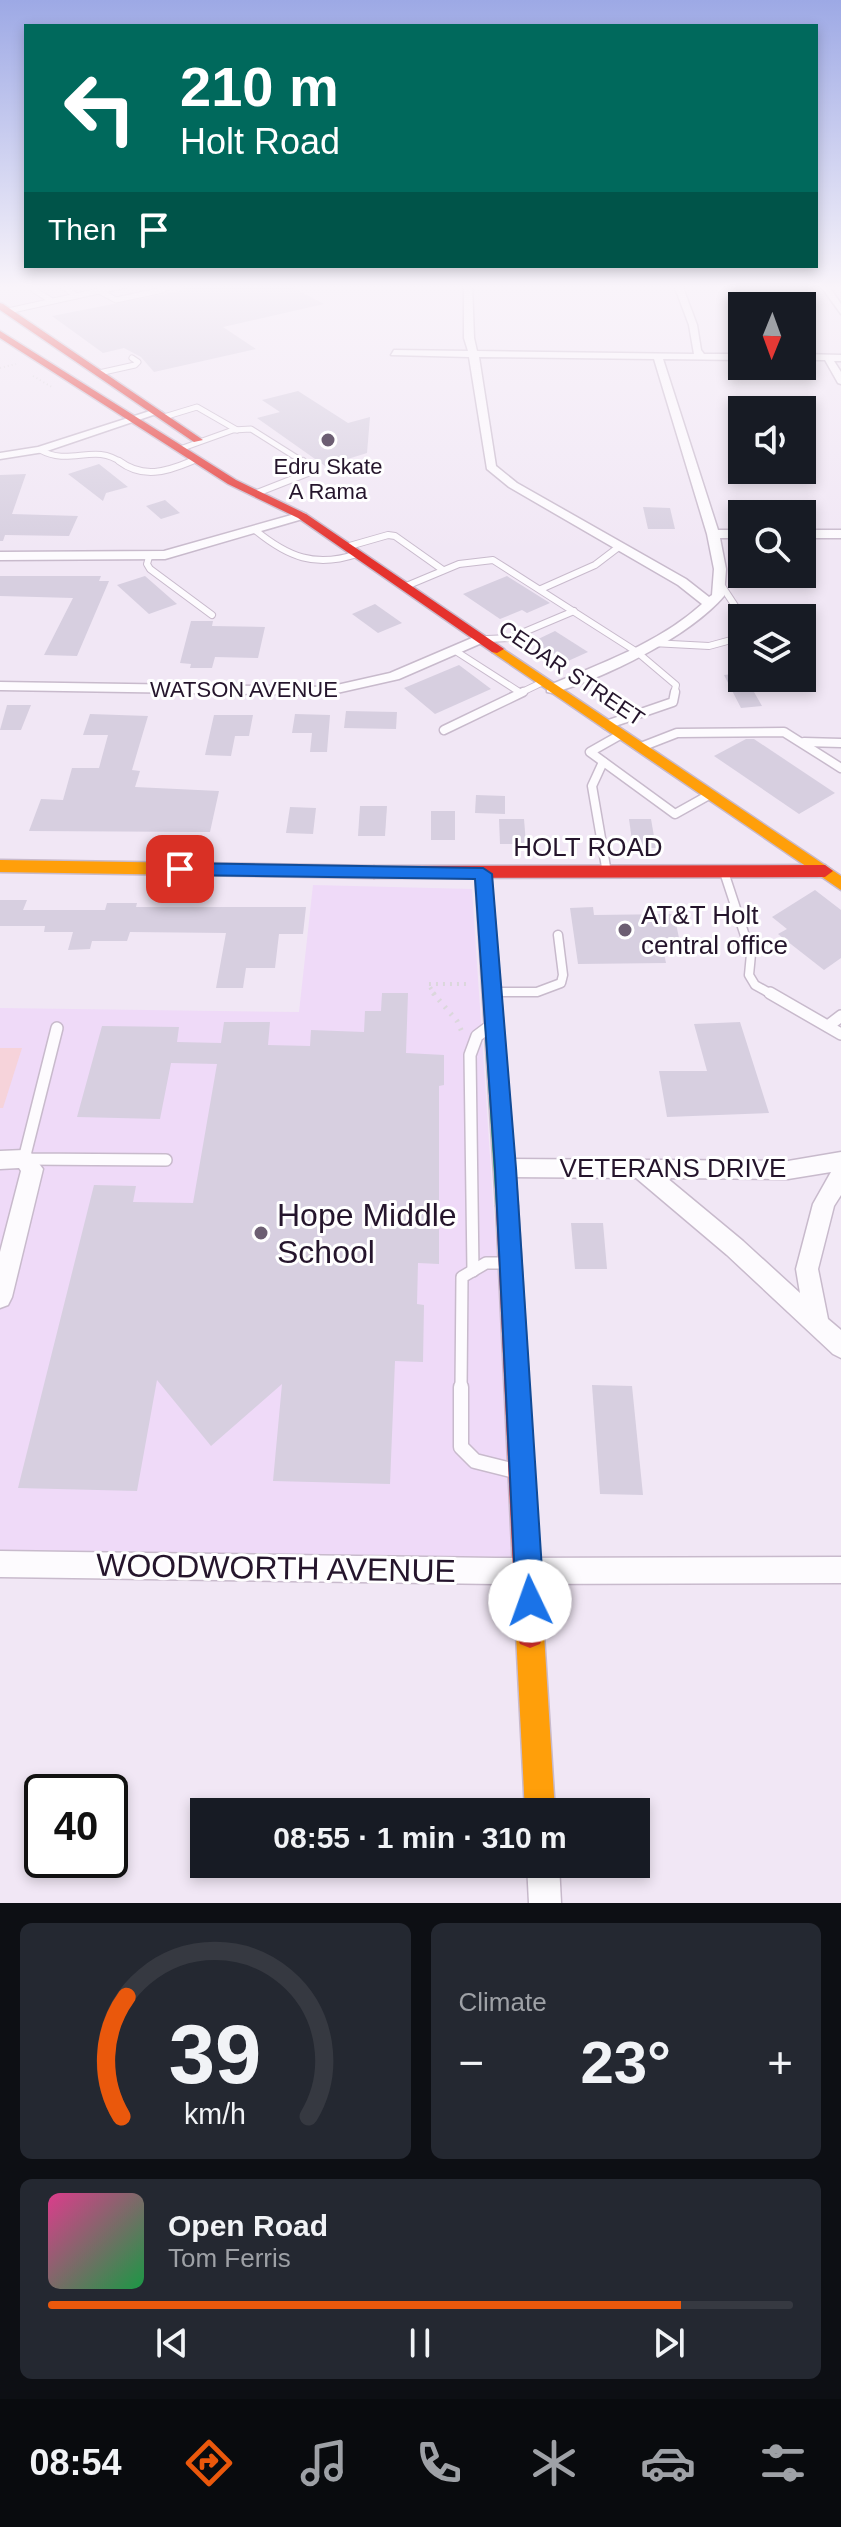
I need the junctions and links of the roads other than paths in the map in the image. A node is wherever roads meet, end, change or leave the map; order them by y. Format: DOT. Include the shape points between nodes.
graph roads {
  1 [pos="61,374"];
  2 [pos="68,374"];
  3 [pos="94,374"];
  4 [pos="100,374"];
  5 [pos="477,374"];
  6 [pos="663,374"];
  7 [pos="160,415"];
  8 [pos="133,419"];
  9 [pos="237,430"];
  10 [pos="40,450"];
  11 [pos="199,451"];
  12 [pos="0,456"];
  13 [pos="267,494"];
  14 [pos="302,516"];
  15 [pos="255,530"];
  16 [pos="713,534"];
  17 [pos="728,534"];
  18 [pos="816,534"];
  19 [pos="841,534"];
  20 [pos="620,546"];
  21 [pos="352,551"];
  22 [pos="0,556"];
  23 [pos="149,557"];
  24 [pos="443,570"];
  25 [pos="720,583"];
  26 [pos="404,587"];
  27 [pos="541,589"];
  28 [pos="710,604"];
  29 [pos="734,604"];
  30 [pos="574,611"];
  31 [pos="212,615"];
  32 [pos="479,639"];
  33 [pos="652,643"];
  34 [pos="728,644"];
  35 [pos="454,650"];
  36 [pos="637,652"];
  37 [pos="0,686"];
  38 [pos="547,686"];
  39 [pos="521,693"];
  40 [pos="444,730"];
  41 [pos="613,730"];
  42 [pos="800,742"];
  43 [pos="841,743"];
  44 [pos="639,748"];
  45 [pos="603,762"];
  46 [pos="841,768"];
  47 [pos="709,795"];
  48 [pos="0,866"];
  49 [pos="832,871"];
  50 [pos="724,872"];
  51 [pos="607,873"];
  52 [pos="483,874"];
  53 [pos="841,884"];
  54 [pos="558,935"];
  55 [pos="492,992"];
  56 [pos="841,1016"];
  57 [pos="495,1023"];
  58 [pos="828,1026"];
  59 [pos="57,1028"];
  60 [pos="841,1034"];
  61 [pos="0,1160"];
  62 [pos="166,1160"];
  63 [pos="841,1161"];
  64 [pos="28,1164"];
  65 [pos="505,1168"];
  66 [pos="639,1168"];
  67 [pos="841,1175"];
  68 [pos="511,1263"];
  69 [pos="473,1271"];
  70 [pos="0,1297"];
  71 [pos="818,1325"];
  72 [pos="841,1346"];
  73 [pos="523,1472"];
  74 [pos="0,1564"];
  75 [pos="841,1570"];
  76 [pos="528,1571"];
  77 [pos="539,1798"];
  78 [pos="544,1878"];
  79 [pos="545,1903"];
  1 -- 8 [label="main road"];
  2 -- 3 [label="main road"];
  4 -- 7 [label="main road"];
  5 -- 20 [label="street" via="491,467"];
  6 -- 16 [label="street"];
  7 -- 8 [label="street"];
  7 -- 9 [label="lane" via="197,407"];
  7 -- 11 [label="main road"];
  8 -- 10 [label="street"];
  8 -- 11 [label="main road" via="180,449"];
  9 -- 11 [label="lane"];
  9 -- 13 [label="lane" via="251,429 313,471"];
  10 -- 11 [label="lane" via="64,460 107,454 146,473 160,473"];
  10 -- 12 [label="street"];
  11 -- 13 [label="main road" via="236,465"];
  11 -- 13 [label="main road" via="215,471"];
  13 -- 14 [label="main road, CEDAR STREET"];
  14 -- 15 [label="street"];
  14 -- 21 [label="main road, CEDAR STREET"];
  15 -- 21 [label="lane" via="276,548 305,561 323,564"];
  15 -- 23 [label="street"];
  16 -- 17 [label="street"];
  16 -- 25 [label="street"];
  18 -- 19 [label="street"];
  20 -- 27 [label="lane" via="595,565"];
  20 -- 28 [label="street"];
  21 -- 24 [label="lane" via="395,536"];
  21 -- 26 [label="main road, CEDAR STREET"];
  22 -- 23 [label="street"];
  23 -- 31 [label="lane" via="150,569"];
  24 -- 26 [label="lane"];
  24 -- 27 [label="lane" via="493,560"];
  25 -- 28 [label="street"];
  25 -- 29 [label="lane"];
  26 -- 32 [label="main road, CEDAR STREET"];
  27 -- 30 [label="lane"];
  28 -- 33 [label="street"];
  30 -- 32 [label="lane" via="510,638"];
  30 -- 36 [label="lane"];
  32 -- 35 [label="street, WATSON AVENUE"];
  32 -- 38 [label="main road, CEDAR STREET"];
  33 -- 34 [label="lane"];
  33 -- 36 [label="street"];
  35 -- 37 [label="street, WATSON AVENUE" via="394,676 328,691"];
  35 -- 39 [label="lane"];
  36 -- 38 [label="street"];
  36 -- 41 [label="lane" via="676,685 673,702"];
  38 -- 39 [label="lane"];
  38 -- 41 [label="main road, CEDAR STREET"];
  39 -- 40 [label="lane"];
  41 -- 44 [label="main road, CEDAR STREET"];
  41 -- 45 [label="lane" via="590,752"];
  42 -- 43 [label="lane"];
  42 -- 44 [label="lane" via="784,732 677,733"];
  42 -- 46 [label="lane"];
  44 -- 47 [label="main road, CEDAR STREET"];
  45 -- 47 [label="lane" via="675,814"];
  45 -- 51 [label="lane" via="592,786"];
  47 -- 49 [label="main road, CEDAR STREET"];
  48 -- 52 [label="main road, HOLT ROAD"];
  49 -- 50 [label="main road, HOLT ROAD"];
  49 -- 53 [label="main road, CEDAR STREET"];
  50 -- 51 [label="main road, HOLT ROAD"];
  50 -- 58 [label="lane" via="751,954 749,975 755,985"];
  51 -- 52 [label="main road, HOLT ROAD"];
  52 -- 55 [label="main road"];
  54 -- 55 [label="lane" via="561,983 537,992"];
  55 -- 57 [label="main road"];
  56 -- 58 [label="lane"];
  57 -- 65 [label="main road"];
  57 -- 69 [label="lane" via="477,1036 470,1055"];
  58 -- 60 [label="lane"];
  59 -- 64 [label="lane"];
  61 -- 64 [label="street"];
  62 -- 64 [label="lane"];
  63 -- 66 [label="street, VETERANS DRIVE" via="788,1170"];
  64 -- 70 [label="street"];
  65 -- 66 [label="street, VETERANS DRIVE"];
  65 -- 68 [label="main road"];
  66 -- 71 [label="street"];
  67 -- 71 [label="street" via="824,1204 807,1269"];
  68 -- 69 [label="lane" via="486,1263"];
  68 -- 73 [label="main road"];
  69 -- 73 [label="lane" via="462,1277 461,1447 475,1461"];
  71 -- 72 [label="street"];
  73 -- 76 [label="main road"];
  74 -- 76 [label="street, WOODWORTH AVENUE"];
  75 -- 76 [label="street, WOODWORTH AVENUE"];
  76 -- 77 [label="main road"];
  78 -- 79 [label="street"];
}
